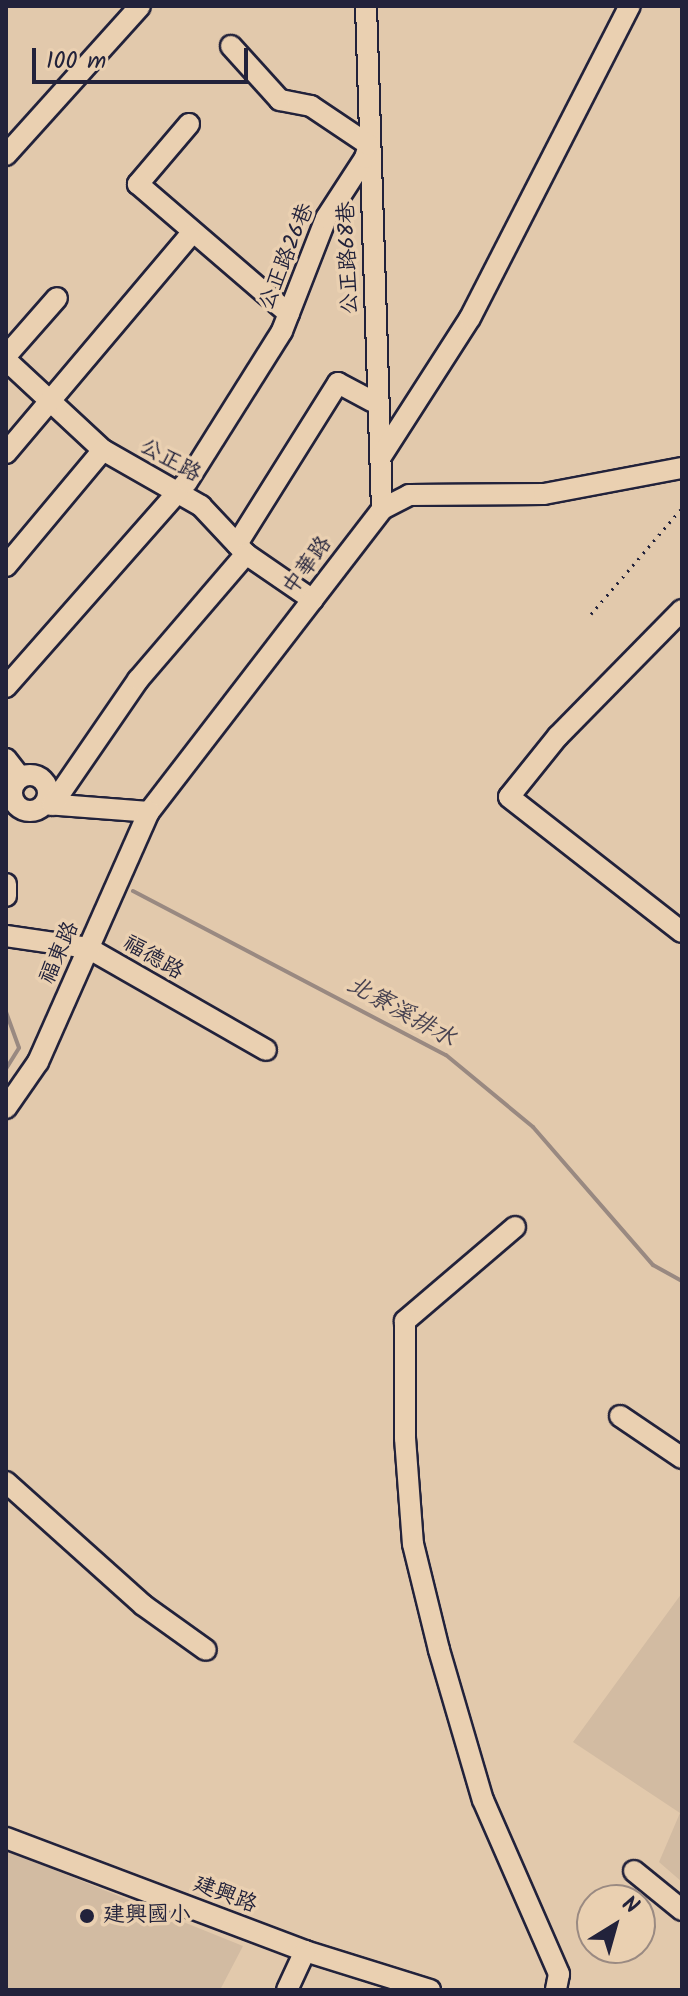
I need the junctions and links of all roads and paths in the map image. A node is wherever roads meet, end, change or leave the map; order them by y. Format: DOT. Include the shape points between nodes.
graph roads {
  1 [pos="140,6"];
  2 [pos="366,6"];
  3 [pos="630,6"];
  4 [pos="231,46"];
  5 [pos="189,124"];
  6 [pos="369,145"];
  7 [pos="6,155"];
  8 [pos="190,235"];
  9 [pos="57,298"];
  10 [pos="289,314"];
  11 [pos="6,358"];
  12 [pos="372,401"];
  13 [pos="50,402"];
  14 [pos="103,450"];
  15 [pos="6,453"];
  16 [pos="380,458"];
  17 [pos="682,468"];
  18 [pos="179,493"];
  19 [pos="682,508"];
  20 [pos="382,509"];
  21 [pos="241,549"];
  22 [pos="6,566"];
  23 [pos="313,600"];
  24 [pos="682,610"];
  25 [pos="591,614"];
  26 [pos="6,687"];
  27 [pos="6,759"];
  28 [pos="20,777"];
  29 [pos="10,802"];
  30 [pos="49,804"];
  31 [pos="149,812"];
  32 [pos="6,884"];
  33 [pos="6,896"];
  34 [pos="682,932"];
  35 [pos="6,936"];
  36 [pos="88,948"];
  37 [pos="266,1050"];
  38 [pos="7,1105"];
  39 [pos="515,1227"];
  40 [pos="620,1416"];
  41 [pos="682,1458"];
  42 [pos="6,1482"];
  43 [pos="206,1650"];
  44 [pos="6,1838"];
  45 [pos="634,1871"];
  46 [pos="682,1910"];
  47 [pos="305,1951"];
  48 [pos="423,1989"];
  49 [pos="287,1990"];
  50 [pos="556,1990"];
  1 -- 7 [label="street"];
  2 -- 6 [label="street, 公正路68巷"];
  3 -- 16 [label="street" via="470,318"];
  4 -- 6 [label="street" via="280,100 311,106"];
  5 -- 8 [label="street" via="138,184"];
  6 -- 10 [label="street, 公正路26巷" via="326,218"];
  6 -- 16 [label="street, 公正路68巷"];
  8 -- 10 [label="street"];
  8 -- 13 [label="street"];
  9 -- 11 [label="street"];
  10 -- 18 [label="street, 公正路26巷"];
  11 -- 13 [label="street, 公正路"];
  12 -- 21 [label="street" via="338,383"];
  13 -- 14 [label="street, 公正路"];
  13 -- 15 [label="street"];
  14 -- 18 [label="street, 公正路"];
  14 -- 22 [label="street"];
  16 -- 20 [label="street, 公正路68巷"];
  17 -- 20 [label="street" via="544,494 409,495"];
  18 -- 21 [label="street, 公正路"];
  18 -- 26 [label="street, 公正路26巷"];
  19 -- 25 [label="path"];
  20 -- 23 [label="street, 中華路"];
  21 -- 23 [label="street, 公正路"];
  21 -- 30 [label="street"];
  23 -- 31 [label="street, 中華路"];
  24 -- 34 [label="street" via="509,797"];
  27 -- 28 [label="street"];
  28 -- 29 [label="street"];
  28 -- 30 [label="street" via="45,782"];
  29 -- 30 [label="street" via="31,811"];
  30 -- 31 [label="street"];
  31 -- 36 [label="street, 福東路"];
  32 -- 33 [label="street"];
  35 -- 36 [label="street, 福德路"];
  36 -- 37 [label="street, 福德路"];
  36 -- 38 [label="street, 福東路" via="38,1062"];
  39 -- 50 [label="street" via="405,1321 405,1438 413,1544 439,1650 483,1800 559,1974"];
  40 -- 41 [label="street"];
  42 -- 43 [label="street" via="143,1605"];
  44 -- 47 [label="street, 建興路"];
  45 -- 46 [label="street"];
  47 -- 48 [label="street, 建興路"];
  47 -- 49 [label="street"];
}
